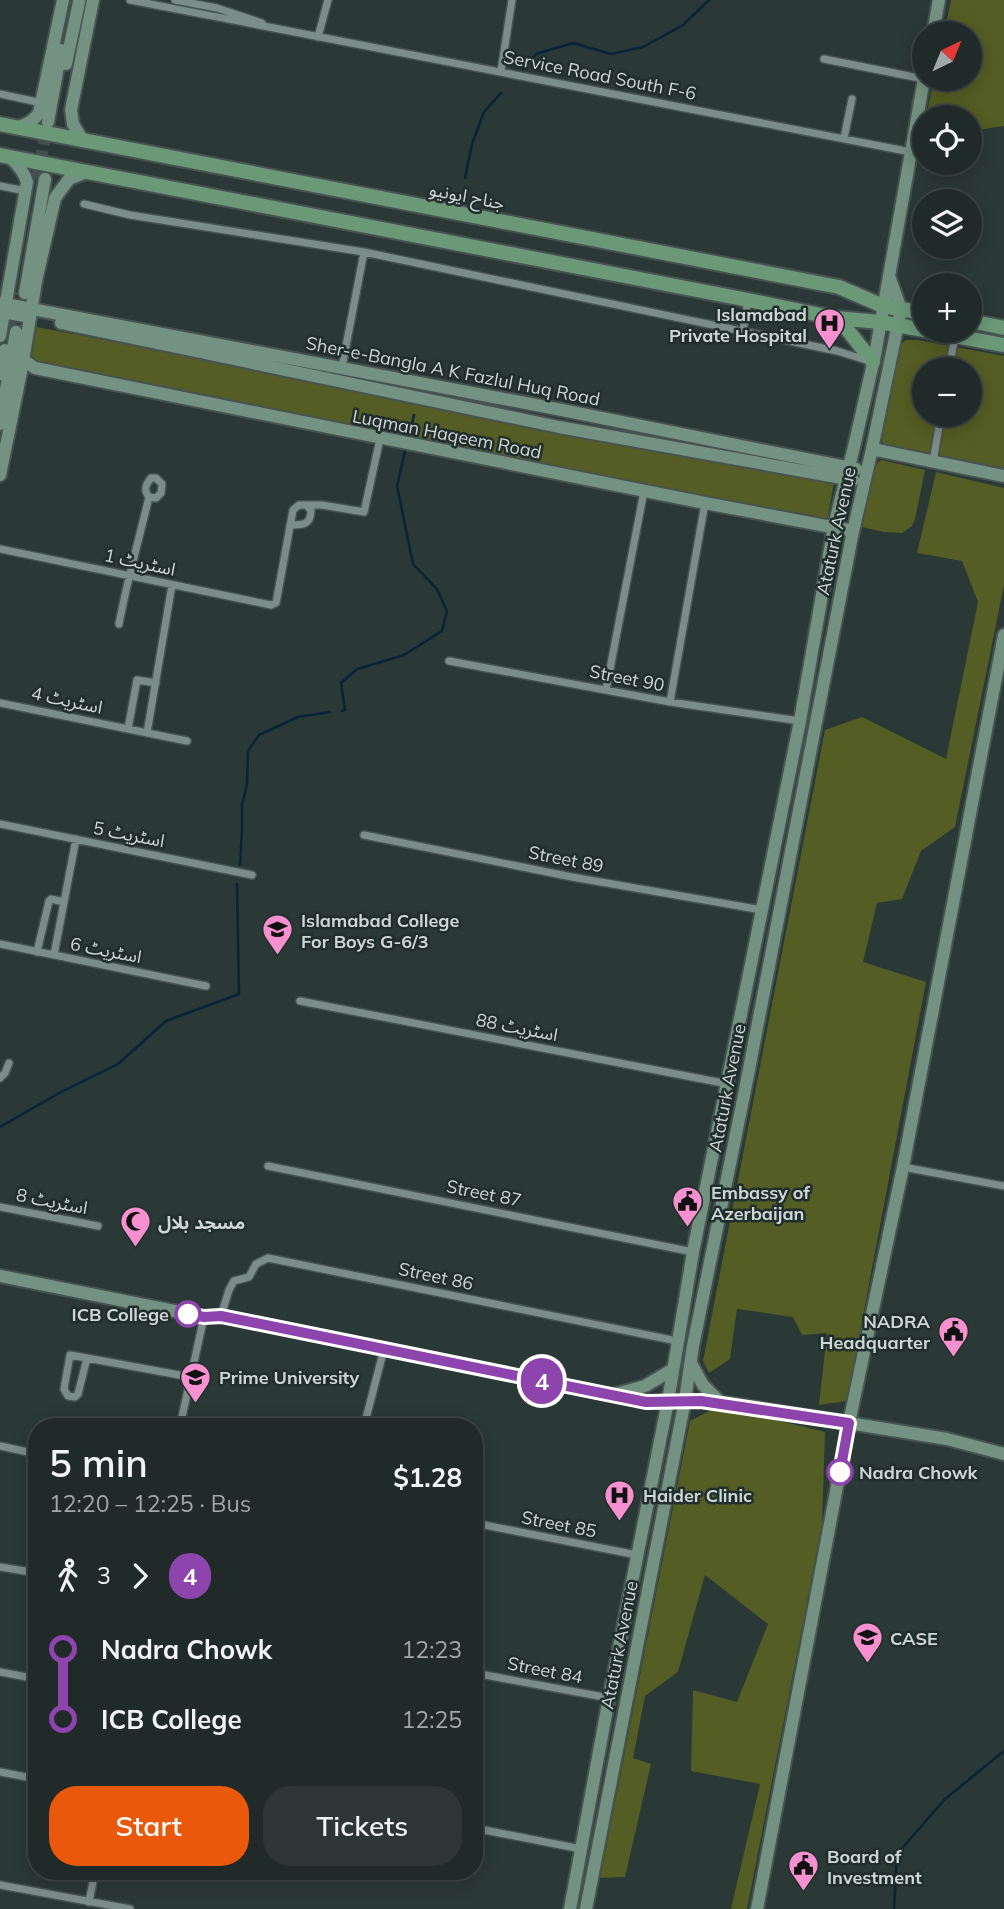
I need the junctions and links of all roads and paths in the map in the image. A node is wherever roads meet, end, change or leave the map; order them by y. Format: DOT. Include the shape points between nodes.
graph roads {
  1 [pos="63,0"];
  2 [pos="93,0"];
  3 [pos="130,0"];
  4 [pos="175,0"];
  5 [pos="328,0"];
  6 [pos="512,0"];
  7 [pos="939,0"];
  8 [pos="74,1"];
  9 [pos="935,21"];
  10 [pos="282,30"];
  11 [pos="318,37"];
  12 [pos="824,59"];
  13 [pos="502,71"];
  14 [pos="912,77"];
  15 [pos="922,91"];
  16 [pos="0,94"];
  17 [pos="852,99"];
  18 [pos="42,103"];
  19 [pos="51,122"];
  20 [pos="0,124"];
  21 [pos="17,128"];
  22 [pos="844,138"];
  23 [pos="83,141"];
  24 [pos="911,152"];
  25 [pos="5,156"];
  26 [pos="88,172"];
  27 [pos="41,180"];
  28 [pos="0,186"];
  29 [pos="26,191"];
  30 [pos="84,204"];
  31 [pos="364,252"];
  32 [pos="888,276"];
  33 [pos="13,288"];
  34 [pos="748,300"];
  35 [pos="883,306"];
  36 [pos="3,308"];
  37 [pos="901,309"];
  38 [pos="912,311"];
  39 [pos="31,313"];
  40 [pos="835,318"];
  41 [pos="880,322"];
  42 [pos="982,323"];
  43 [pos="897,325"];
  44 [pos="912,328"];
  45 [pos="1004,328"];
  46 [pos="743,331"];
  47 [pos="8,332"];
  48 [pos="982,341"];
  49 [pos="1004,345"];
  50 [pos="23,360"];
  51 [pos="873,362"];
  52 [pos="35,368"];
  53 [pos="342,368"];
  54 [pos="0,374"];
  55 [pos="20,374"];
  56 [pos="0,424"];
  57 [pos="939,427"];
  58 [pos="380,439"];
  59 [pos="872,449"];
  60 [pos="933,461"];
  61 [pos="847,473"];
  62 [pos="0,475"];
  63 [pos="1004,476"];
  64 [pos="865,477"];
  65 [pos="644,491"];
  66 [pos="149,497"];
  67 [pos="705,503"];
  68 [pos="306,505"];
  69 [pos="290,525"];
  70 [pos="834,526"];
  71 [pos="853,531"];
  72 [pos="0,549"];
  73 [pos="128,575"];
  74 [pos="172,585"];
  75 [pos="119,624"];
  76 [pos="1004,635"];
  77 [pos="449,661"];
  78 [pos="156,683"];
  79 [pos="606,690"];
  80 [pos="670,702"];
  81 [pos="0,703"];
  82 [pos="800,722"];
  83 [pos="128,729"];
  84 [pos="147,733"];
  85 [pos="187,741"];
  86 [pos="0,824"];
  87 [pos="364,835"];
  88 [pos="76,839"];
  89 [pos="252,875"];
  90 [pos="64,902"];
  91 [pos="762,910"];
  92 [pos="0,944"];
  93 [pos="754,946"];
  94 [pos="771,949"];
  95 [pos="37,952"];
  96 [pos="54,955"];
  97 [pos="206,986"];
  98 [pos="300,1001"];
  99 [pos="9,1063"];
  100 [pos="0,1078"];
  101 [pos="727,1084"];
  102 [pos="268,1166"];
  103 [pos="903,1167"];
  104 [pos="1004,1186"];
  105 [pos="0,1207"];
  106 [pos="98,1226"];
  107 [pos="693,1252"];
  108 [pos="0,1276"];
  109 [pos="221,1316"];
  110 [pos="204,1317"];
  111 [pos="677,1341"];
  112 [pos="384,1349"];
  113 [pos="87,1358"];
  114 [pos="691,1363"];
  115 [pos="672,1370"];
  116 [pos="190,1377"];
  117 [pos="613,1395"];
  118 [pos="685,1400"];
  119 [pos="668,1401"];
  120 [pos="721,1403"];
  121 [pos="182,1418"];
  122 [pos="366,1418"];
  123 [pos="849,1423"];
  124 [pos="0,1446"];
  125 [pos="28,1452"];
  126 [pos="1004,1454"];
  127 [pos="483,1525"];
  128 [pos="637,1555"];
  129 [pos="0,1567"];
  130 [pos="28,1572"];
  131 [pos="0,1672"];
  132 [pos="483,1675"];
  133 [pos="28,1677"];
  134 [pos="609,1698"];
  135 [pos="0,1772"];
  136 [pos="28,1777"];
  137 [pos="483,1830"];
  138 [pos="581,1849"];
  139 [pos="93,1880"];
  140 [pos="575,1884"];
  141 [pos="0,1885"];
  142 [pos="591,1886"];
  143 [pos="89,1902"];
  144 [pos="130,1909"];
  145 [pos="570,1909"];
  146 [pos="586,1909"];
  147 [pos="757,1909"];
  1 -- 18 [label="street"];
  2 -- 23 [label="street" via="71,110"];
  3 -- 10 [label="street, Service Road South F-6"];
  4 -- 10 [label="street, Service Road South F-6" via="217,8"];
  5 -- 11 [label="street"];
  6 -- 13 [label="street"];
  7 -- 9 [label="street"];
  8 -- 19 [label="street"];
  10 -- 11 [label="street, Service Road South F-6"];
  11 -- 13 [label="street, Service Road South F-6"];
  12 -- 14 [label="street"];
  13 -- 22 [label="street, Service Road South F-6"];
  15 -- 24 [label="street, Ataturk Avenue"];
  16 -- 18 [label="street"];
  17 -- 22 [label="street"];
  18 -- 21 [label="street" via="36,118"];
  20 -- 21 [label="main road, جناح ایونیو"];
  21 -- 23 [label="main road, جناح ایونیو"];
  22 -- 24 [label="street, Service Road South F-6"];
  23 -- 35 [label="main road, جناح ایونیو" via="839,287"];
  24 -- 32 [label="street, Ataturk Avenue"];
  25 -- 26 [label="main road"];
  25 -- 29 [label="street" via="25,176"];
  26 -- 34 [label="main road"];
  26 -- 39 [label="street" via="69,179 55,198"];
  27 -- 33 [label="street"];
  28 -- 29 [label="street"];
  29 -- 33 [label="street"];
  30 -- 31 [label="street"];
  31 -- 46 [label="street"];
  31 -- 53 [label="street"];
  32 -- 35 [label="street, Ataturk Avenue"];
  32 -- 37 [label="street"];
  33 -- 36 [label="street"];
  34 -- 40 [label="main road"];
  34 -- 46 [label="street"];
  35 -- 37 [label="main road, جناح ایونیو"];
  35 -- 41 [label="street, Ataturk Avenue"];
  36 -- 39 [label="street"];
  36 -- 47 [label="street"];
  37 -- 38 [label="main road, جناح ایونیو"];
  37 -- 43 [label="street, Ataturk Avenue"];
  39 -- 50 [label="street"];
  39 -- 53 [label="street, Sher-e-Bangla A K Fazlul Huq Road"];
  39 -- 61 [label="street, Sher-e-Bangla A K Fazlul Huq Road" via="559,427"];
  40 -- 41 [label="main road"];
  40 -- 51 [label="main road"];
  41 -- 43 [label="main road"];
  41 -- 51 [label="street, Ataturk Avenue"];
  42 -- 45 [label="main road"];
  43 -- 44 [label="main road"];
  43 -- 59 [label="street, Ataturk Avenue"];
  46 -- 51 [label="street"];
  47 -- 54 [label="street"];
  47 -- 56 [label="street"];
  48 -- 49 [label="main road"];
  50 -- 52 [label="street, Luqman Haqeem Road"];
  50 -- 55 [label="street"];
  51 -- 61 [label="street, Ataturk Avenue"];
  52 -- 55 [label="street"];
  52 -- 58 [label="street, Luqman Haqeem Road"];
  53 -- 61 [label="street, Sher-e-Bangla A K Fazlul Huq Road"];
  55 -- 62 [label="street"];
  57 -- 60 [label="street"];
  58 -- 65 [label="street, Luqman Haqeem Road"];
  58 -- 68 [label="street" via="364,512"];
  59 -- 60 [label="street"];
  59 -- 64 [label="street, Ataturk Avenue"];
  60 -- 63 [label="street"];
  61 -- 64 [label="street, Sher-e-Bangla A K Fazlul Huq Road"];
  61 -- 70 [label="street, Ataturk Avenue"];
  64 -- 71 [label="street, Ataturk Avenue"];
  65 -- 67 [label="street, Luqman Haqeem Road"];
  65 -- 79 [label="street"];
  66 -- 73 [label="street"];
  67 -- 70 [label="street, Luqman Haqeem Road"];
  67 -- 80 [label="street"];
  68 -- 69 [label="street" via="293,510"];
  68 -- 69 [label="street" via="311,510 309,522"];
  69 -- 74 [label="street, اسٹریٹ 1" via="274,605"];
  70 -- 71 [label="street, Luqman Haqeem Road"];
  70 -- 82 [label="street, Ataturk Avenue"];
  71 -- 94 [label="street, Ataturk Avenue"];
  72 -- 73 [label="street, اسٹریٹ 1"];
  73 -- 74 [label="street, اسٹریٹ 1"];
  73 -- 75 [label="street"];
  74 -- 78 [label="street"];
  76 -- 103 [label="street"];
  77 -- 79 [label="street, Street 90"];
  78 -- 83 [label="street" via="137,680"];
  78 -- 84 [label="street"];
  79 -- 80 [label="street, Street 90"];
  80 -- 82 [label="street, Street 90"];
  81 -- 83 [label="street, اسٹریٹ 4"];
  82 -- 91 [label="street, Ataturk Avenue"];
  83 -- 84 [label="street, اسٹریٹ 4"];
  84 -- 85 [label="street, اسٹریٹ 4"];
  86 -- 88 [label="street, اسٹریٹ 5"];
  87 -- 91 [label="street, Street 89"];
  88 -- 89 [label="street, اسٹریٹ 5"];
  88 -- 90 [label="street"];
  90 -- 95 [label="street" via="49,901"];
  90 -- 96 [label="street"];
  91 -- 93 [label="street, Ataturk Avenue"];
  92 -- 95 [label="street, اسٹریٹ 6"];
  93 -- 94 [label="street"];
  93 -- 101 [label="street, Ataturk Avenue"];
  94 -- 114 [label="street, Ataturk Avenue"];
  95 -- 96 [label="street, اسٹریٹ 6"];
  96 -- 97 [label="street, اسٹریٹ 6"];
  98 -- 101 [label="street, اسٹریٹ 88"];
  99 -- 100 [label="street"];
  101 -- 107 [label="street, Ataturk Avenue"];
  102 -- 107 [label="street, Street 87"];
  103 -- 104 [label="street"];
  103 -- 123 [label="street"];
  105 -- 106 [label="street, اسٹریٹ 8"];
  107 -- 111 [label="street, Ataturk Avenue"];
  108 -- 110 [label="street"];
  109 -- 110 [label="street"];
  109 -- 111 [label="street, Street 86" via="234,1282 249,1277 256,1264 268,1258"];
  109 -- 112 [label="street"];
  110 -- 116 [label="street"];
  111 -- 115 [label="street, Ataturk Avenue"];
  112 -- 117 [label="street"];
  112 -- 122 [label="street"];
  113 -- 113 [label="street" via="70,1355 64,1390 68,1396 78,1394"];
  113 -- 116 [label="street"];
  114 -- 118 [label="street, Ataturk Avenue"];
  114 -- 120 [label="street" via="703,1385"];
  115 -- 117 [label="street" via="645,1386"];
  115 -- 119 [label="street, Ataturk Avenue"];
  116 -- 121 [label="street"];
  117 -- 119 [label="street"];
  118 -- 119 [label="street"];
  118 -- 120 [label="street"];
  118 -- 142 [label="street, Ataturk Avenue"];
  119 -- 128 [label="street, Ataturk Avenue"];
  120 -- 123 [label="street"];
  123 -- 126 [label="street" via="947,1439"];
  123 -- 147 [label="street"];
  124 -- 125 [label="street"];
  127 -- 128 [label="street, Street 85"];
  128 -- 134 [label="street, Ataturk Avenue"];
  129 -- 130 [label="street"];
  131 -- 133 [label="street"];
  132 -- 134 [label="street, Street 84"];
  134 -- 138 [label="street, Ataturk Avenue"];
  135 -- 136 [label="street"];
  137 -- 138 [label="street"];
  138 -- 140 [label="street, Ataturk Avenue"];
  139 -- 143 [label="street"];
  140 -- 142 [label="street"];
  140 -- 145 [label="street, Ataturk Avenue"];
  141 -- 143 [label="street"];
  142 -- 146 [label="street, Ataturk Avenue"];
  143 -- 144 [label="street"];
}
